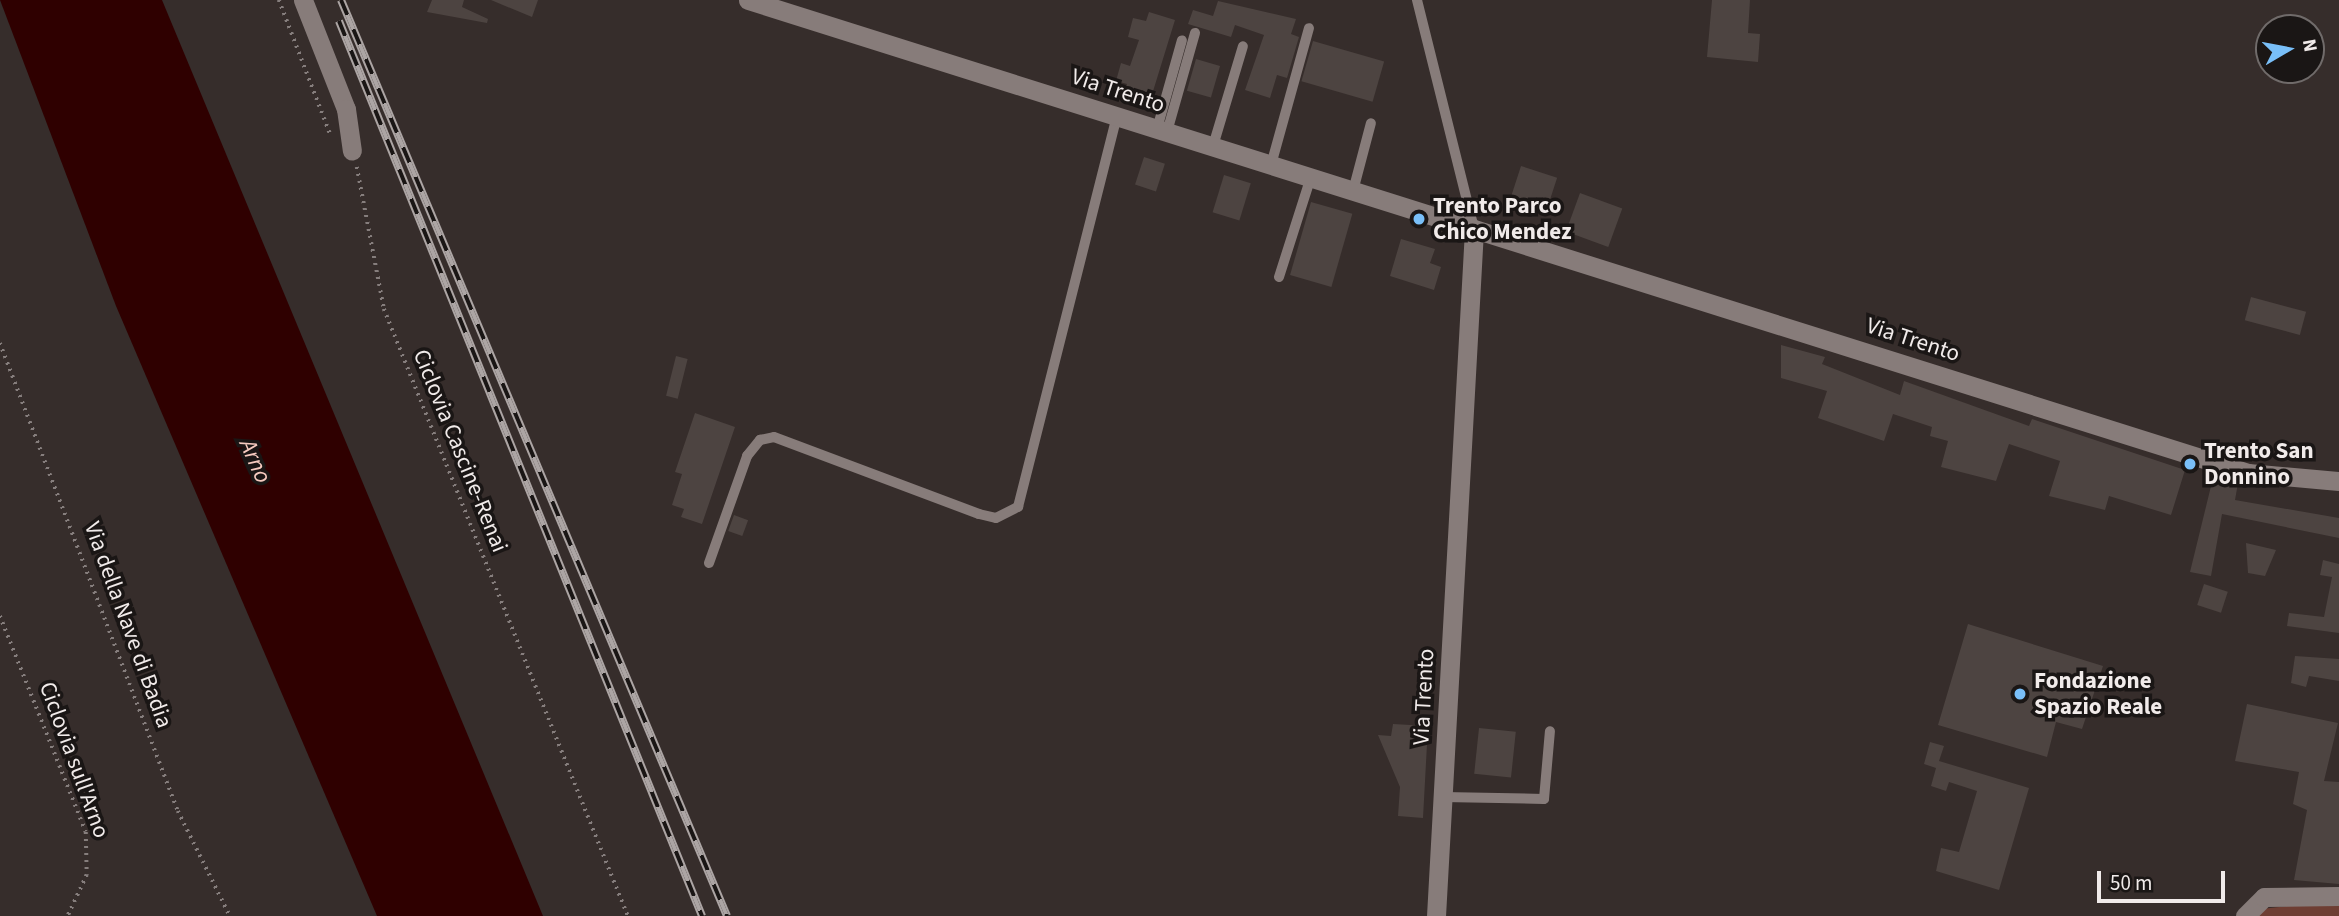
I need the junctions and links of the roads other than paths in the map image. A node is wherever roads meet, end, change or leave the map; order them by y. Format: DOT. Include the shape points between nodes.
graph roads {
  1 [pos="303,0"];
  2 [pos="748,0"];
  3 [pos="1417,0"];
  4 [pos="1309,29"];
  5 [pos="1195,33"];
  6 [pos="1182,40"];
  7 [pos="1243,46"];
  8 [pos="1117,116"];
  9 [pos="1371,123"];
  10 [pos="1162,130"];
  11 [pos="1213,146"];
  12 [pos="352,151"];
  13 [pos="1271,165"];
  14 [pos="1311,177"];
  15 [pos="1353,191"];
  16 [pos="1474,229"];
  17 [pos="1279,277"];
  18 [pos="2339,481"];
  19 [pos="709,563"];
  20 [pos="1550,731"];
  21 [pos="1443,797"];
  22 [pos="2339,896"];
  23 [pos="1436,916"];
  24 [pos="2245,916"];
  1 -- 12 [label="street" via="346,109"];
  2 -- 8 [label="street, Via Trento"];
  3 -- 16 [label="lane"];
  4 -- 13 [label="lane"];
  5 -- 10 [label="lane"];
  6 -- 10 [label="lane"];
  7 -- 11 [label="lane"];
  8 -- 10 [label="street, Via Trento"];
  8 -- 19 [label="lane" via="1018,508 996,518 979,514 774,437 760,440 747,456"];
  9 -- 15 [label="lane"];
  10 -- 11 [label="street, Via Trento"];
  11 -- 13 [label="street, Via Trento"];
  13 -- 14 [label="street, Via Trento"];
  14 -- 15 [label="street, Via Trento"];
  14 -- 17 [label="lane"];
  15 -- 16 [label="street, Via Trento"];
  16 -- 18 [label="street, Via Trento" via="2248,473"];
  16 -- 21 [label="street, Via Trento"];
  20 -- 21 [label="lane" via="1544,799"];
  21 -- 23 [label="street, Via Trento"];
  22 -- 24 [label="street" via="2264,897"];
}
